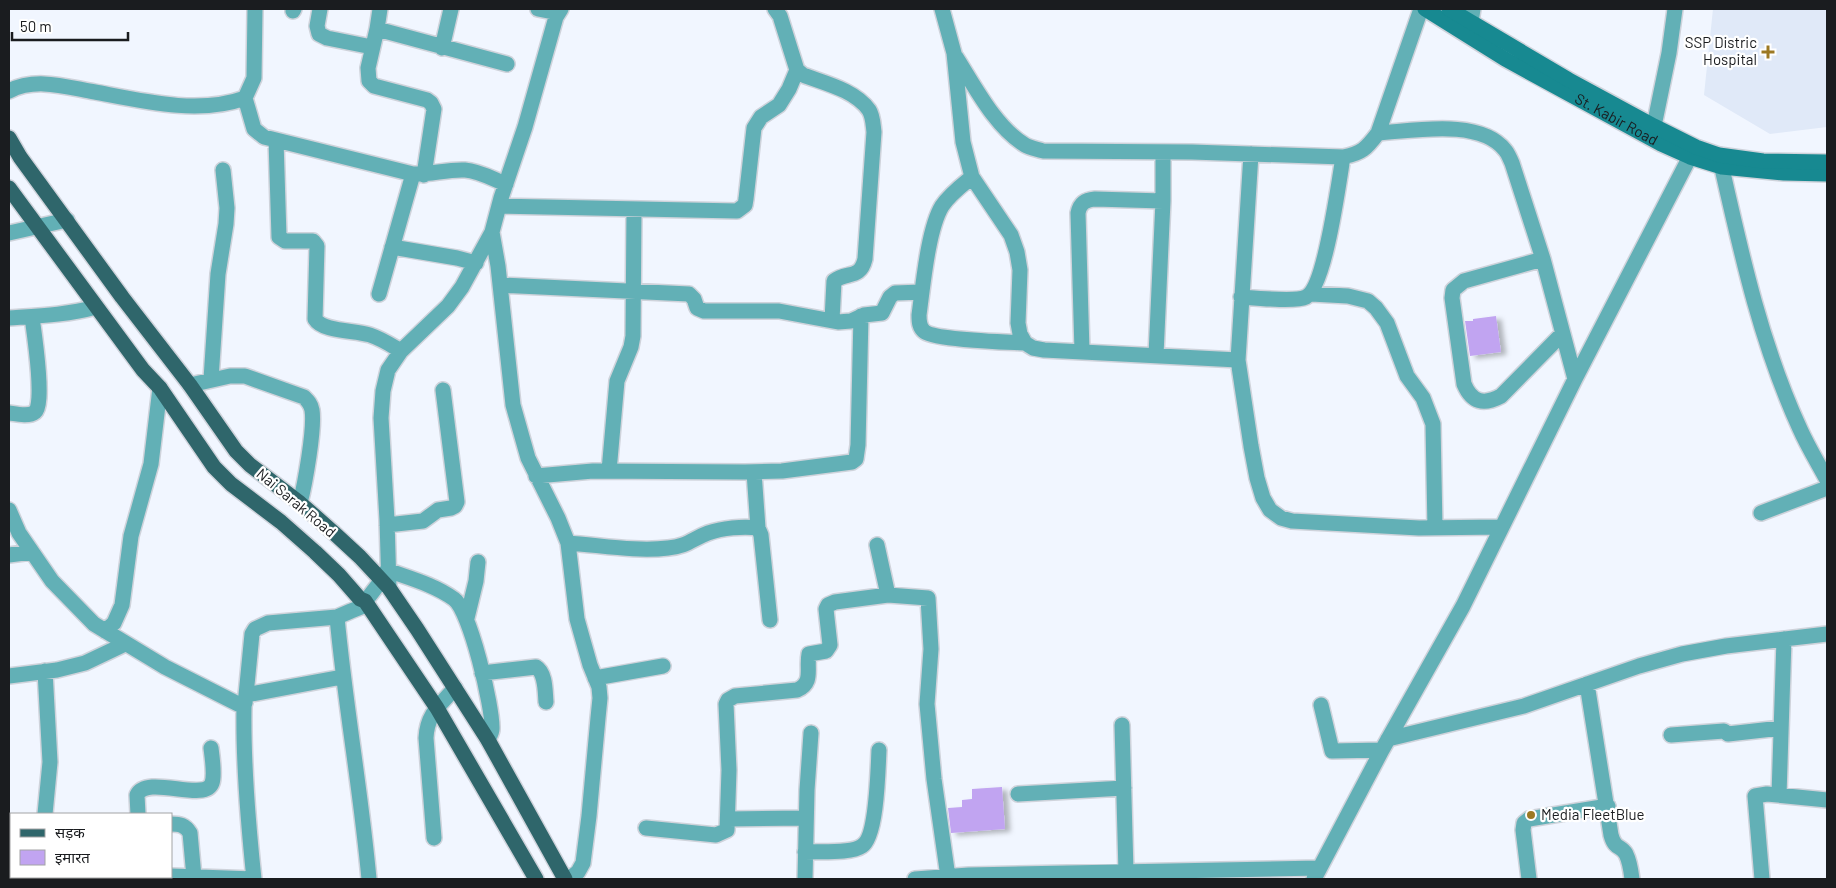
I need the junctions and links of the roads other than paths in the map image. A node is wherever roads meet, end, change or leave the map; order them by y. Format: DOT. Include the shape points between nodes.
graph roads {
  1 [pos="255,9"];
  2 [pos="320,9"];
  3 [pos="380,9"];
  4 [pos="451,9"];
  5 [pos="538,9"];
  6 [pos="776,9"];
  7 [pos="942,9"];
  8 [pos="1421,9"];
  9 [pos="1425,9"];
  10 [pos="1449,9"];
  11 [pos="1675,9"];
  12 [pos="559,11"];
  13 [pos="1472,15"];
  14 [pos="377,29"];
  15 [pos="372,47"];
  16 [pos="442,48"];
  17 [pos="954,53"];
  18 [pos="507,64"];
  19 [pos="797,70"];
  20 [pos="9,91"];
  21 [pos="245,98"];
  22 [pos="1654,126"];
  23 [pos="1378,133"];
  24 [pos="9,138"];
  25 [pos="276,140"];
  26 [pos="1693,152"];
  27 [pos="1163,153"];
  28 [pos="1251,154"];
  29 [pos="1343,157"];
  30 [pos="1720,161"];
  31 [pos="1827,162"];
  32 [pos="223,170"];
  33 [pos="418,174"];
  34 [pos="1827,174"];
  35 [pos="972,177"];
  36 [pos="506,184"];
  37 [pos="9,188"];
  38 [pos="1163,202"];
  39 [pos="499,206"];
  40 [pos="634,210"];
  41 [pos="67,220"];
  42 [pos="37,226"];
  43 [pos="492,232"];
  44 [pos="9,233"];
  45 [pos="392,247"];
  46 [pos="1543,258"];
  47 [pos="476,263"];
  48 [pos="500,285"];
  49 [pos="634,292"];
  50 [pos="922,292"];
  51 [pos="379,294"];
  52 [pos="1311,294"];
  53 [pos="1241,297"];
  54 [pos="96,307"];
  55 [pos="9,313"];
  56 [pos="861,316"];
  57 [pos="32,317"];
  58 [pos="832,320"];
  59 [pos="1562,334"];
  60 [pos="1025,344"];
  61 [pos="401,351"];
  62 [pos="1082,352"];
  63 [pos="1156,355"];
  64 [pos="1238,360"];
  65 [pos="211,379"];
  66 [pos="1574,379"];
  67 [pos="190,385"];
  68 [pos="160,388"];
  69 [pos="443,390"];
  70 [pos="9,413"];
  71 [pos="609,471"];
  72 [pos="754,472"];
  73 [pos="536,476"];
  74 [pos="1827,480"];
  75 [pos="1827,488"];
  76 [pos="300,503"];
  77 [pos="9,510"];
  78 [pos="1761,513"];
  79 [pos="387,525"];
  80 [pos="1501,526"];
  81 [pos="758,528"];
  82 [pos="1435,528"];
  83 [pos="568,543"];
  84 [pos="877,545"];
  85 [pos="32,552"];
  86 [pos="9,555"];
  87 [pos="478,562"];
  88 [pos="386,580"];
  89 [pos="888,595"];
  90 [pos="365,601"];
  91 [pos="336,617"];
  92 [pos="467,618"];
  93 [pos="770,620"];
  94 [pos="105,631"];
  95 [pos="1827,634"];
  96 [pos="1784,639"];
  97 [pos="125,644"];
  98 [pos="663,666"];
  99 [pos="44,671"];
  100 [pos="482,673"];
  101 [pos="9,676"];
  102 [pos="342,678"];
  103 [pos="595,678"];
  104 [pos="1587,684"];
  105 [pos="455,688"];
  106 [pos="245,701"];
  107 [pos="546,702"];
  108 [pos="1321,705"];
  109 [pos="437,708"];
  110 [pos="1122,725"];
  111 [pos="1781,728"];
  112 [pos="811,733"];
  113 [pos="1671,735"];
  114 [pos="488,740"];
  115 [pos="1385,745"];
  116 [pos="211,748"];
  117 [pos="879,750"];
  118 [pos="1124,788"];
  119 [pos="1018,794"];
  120 [pos="1779,795"];
  121 [pos="1827,800"];
  122 [pos="1608,806"];
  123 [pos="46,813"];
  124 [pos="138,813"];
  125 [pos="806,818"];
  126 [pos="728,819"];
  127 [pos="172,824"];
  128 [pos="646,828"];
  129 [pos="434,838"];
  130 [pos="805,852"];
  131 [pos="1126,872"];
  132 [pos="1317,874"];
  133 [pos="172,876"];
  134 [pos="948,876"];
  135 [pos="194,877"];
  136 [pos="968,877"];
  137 [pos="254,879"];
  138 [pos="369,879"];
  139 [pos="536,879"];
  140 [pos="567,879"];
  141 [pos="805,879"];
  142 [pos="915,879"];
  143 [pos="1529,879"];
  144 [pos="1632,879"];
  145 [pos="1762,879"];
  1 -- 21 [label="street" via="254,78"];
  2 -- 15 [label="street" via="319,34"];
  3 -- 14 [label="street"];
  4 -- 16 [label="street"];
  5 -- 12 [label="street"];
  6 -- 19 [label="street"];
  7 -- 17 [label="street"];
  8 -- 23 [label="street"];
  9 -- 26 [label="main road, St. Kabir Road" via="1505,59 1660,144"];
  10 -- 13 [label="main road, St. Kabir Road"];
  11 -- 22 [label="street"];
  12 -- 36 [label="street"];
  13 -- 22 [label="main road, St. Kabir Road" via="1569,80"];
  14 -- 15 [label="street"];
  14 -- 16 [label="street"];
  15 -- 33 [label="street" via="369,81 374,86 427,100 434,109"];
  16 -- 18 [label="street"];
  17 -- 27 [label="street" via="991,110 1026,146 1043,151"];
  17 -- 35 [label="street" via="963,142"];
  19 -- 40 [label="street" via="779,105 761,117 754,128 745,205 737,211"];
  19 -- 58 [label="street" via="848,93 863,103 873,118 864,259 855,274 834,281"];
  20 -- 21 [label="street" via="27,84 46,83 149,102 210,106"];
  21 -- 25 [label="street" via="254,129 264,137"];
  22 -- 26 [label="main road, St. Kabir Road"];
  23 -- 29 [label="street" via="1357,154"];
  23 -- 46 [label="street" via="1457,128 1491,139 1504,149 1512,163"];
  24 -- 41 [label="main road, Nai Sarak Road"];
  25 -- 33 [label="street"];
  25 -- 61 [label="street" via="279,237 285,241 314,241 317,246 315,319 321,326 368,334"];
  26 -- 30 [label="main road, St. Kabir Road"];
  26 -- 66 [label="street"];
  27 -- 28 [label="street"];
  27 -- 38 [label="street"];
  28 -- 29 [label="street"];
  28 -- 53 [label="street"];
  29 -- 52 [label="street" via="1320,274"];
  30 -- 31 [label="main road, St. Kabir Road"];
  30 -- 34 [label="main road, St. Kabir Road" via="1784,173"];
  30 -- 74 [label="street" via="1764,337 1801,430"];
  32 -- 65 [label="street" via="227,208 218,274"];
  33 -- 36 [label="street" via="474,171"];
  33 -- 45 [label="street"];
  35 -- 50 [label="street" via="953,192 934,222"];
  35 -- 60 [label="street" via="1012,236 1020,270 1018,323"];
  36 -- 39 [label="street"];
  37 -- 42 [label="main road, Nai Sarak Road"];
  38 -- 62 [label="street" via="1087,199 1080,205"];
  38 -- 63 [label="street"];
  39 -- 40 [label="street"];
  39 -- 43 [label="street"];
  40 -- 49 [label="street"];
  41 -- 42 [label="street"];
  41 -- 67 [label="main road, Nai Sarak Road"];
  42 -- 44 [label="street"];
  42 -- 54 [label="main road, Nai Sarak Road"];
  43 -- 47 [label="street"];
  43 -- 48 [label="street"];
  45 -- 47 [label="street"];
  45 -- 51 [label="street"];
  46 -- 59 [label="street"];
  46 -- 59 [label="street" via="1464,281 1454,290 1452,298 1468,393 1482,402 1501,396"];
  47 -- 61 [label="street" via="448,306"];
  48 -- 49 [label="street"];
  48 -- 73 [label="street" via="514,405 521,438"];
  49 -- 58 [label="street" via="688,294 704,311 779,311"];
  49 -- 71 [label="street" via="632,342 617,382"];
  50 -- 56 [label="street" via="895,293 884,312"];
  50 -- 60 [label="street" via="919,315 925,332 941,337"];
  52 -- 53 [label="street" via="1293,299"];
  52 -- 82 [label="street" via="1348,296 1368,301 1387,323 1407,376 1423,398 1433,424"];
  53 -- 64 [label="street"];
  54 -- 57 [label="street"];
  54 -- 68 [label="main road, Nai Sarak Road"];
  55 -- 57 [label="street"];
  56 -- 58 [label="street" via="845,322"];
  56 -- 72 [label="street" via="856,459 846,464"];
  57 -- 70 [label="street" via="39,407 31,414"];
  59 -- 66 [label="street"];
  60 -- 62 [label="street" via="1044,350"];
  61 -- 79 [label="street" via="388,370 383,391 381,418"];
  62 -- 63 [label="street"];
  63 -- 64 [label="street"];
  64 -- 82 [label="street" via="1257,478 1270,510 1292,521"];
  65 -- 67 [label="street"];
  65 -- 76 [label="street" via="245,376 304,397 310,403 313,417"];
  66 -- 80 [label="street"];
  67 -- 76 [label="main road, Nai Sarak Road" via="236,451"];
  68 -- 90 [label="main road, Nai Sarak Road" via="214,467 315,552"];
  68 -- 94 [label="street" via="151,464 132,536 122,605 114,623"];
  69 -- 79 [label="street" via="456,506 438,510 423,521"];
  71 -- 72 [label="street"];
  71 -- 73 [label="street"];
  72 -- 81 [label="street"];
  73 -- 83 [label="street"];
  75 -- 78 [label="street"];
  76 -- 88 [label="main road, Nai Sarak Road"];
  77 -- 85 [label="street"];
  79 -- 88 [label="street"];
  80 -- 82 [label="street"];
  80 -- 115 [label="street" via="1463,606"];
  81 -- 83 [label="street" via="717,531 684,546 666,548"];
  81 -- 93 [label="street" via="762,535"];
  83 -- 103 [label="street" via="577,619"];
  84 -- 89 [label="street"];
  85 -- 86 [label="street"];
  85 -- 94 [label="street" via="52,581"];
  87 -- 92 [label="street"];
  88 -- 90 [label="street"];
  88 -- 92 [label="street" via="431,586 455,599"];
  88 -- 105 [label="main road, Nai Sarak Road"];
  89 -- 126 [label="street" via="828,605 830,645 826,651 809,654 808,679 803,688 734,696 728,700"];
  89 -- 134 [label="street" via="928,598 932,649 927,704"];
  90 -- 91 [label="street"];
  90 -- 109 [label="main road, Nai Sarak Road"];
  91 -- 102 [label="street"];
  91 -- 106 [label="street" via="268,623 254,629"];
  92 -- 100 [label="street"];
  94 -- 97 [label="street"];
  95 -- 96 [label="street"];
  96 -- 104 [label="street" via="1682,654"];
  96 -- 111 [label="street"];
  97 -- 99 [label="street" via="84,663"];
  97 -- 106 [label="street" via="165,667"];
  98 -- 103 [label="street"];
  99 -- 101 [label="street"];
  99 -- 123 [label="street" via="50,762"];
  100 -- 107 [label="street" via="540,668"];
  100 -- 114 [label="street" via="492,731"];
  102 -- 106 [label="street"];
  102 -- 138 [label="street"];
  103 -- 140 [label="street" via="600,698 583,863 578,872"];
  104 -- 115 [label="street"];
  104 -- 122 [label="street"];
  105 -- 109 [label="street"];
  105 -- 114 [label="main road, Nai Sarak Road"];
  106 -- 137 [label="street" via="243,753"];
  108 -- 115 [label="street" via="1332,751"];
  109 -- 129 [label="street" via="430,718 426,738"];
  109 -- 139 [label="main road, Nai Sarak Road"];
  110 -- 118 [label="street"];
  111 -- 113 [label="street" via="1728,734 1724,731"];
  111 -- 120 [label="street"];
  112 -- 125 [label="street"];
  114 -- 140 [label="main road, Nai Sarak Road"];
  115 -- 132 [label="street"];
  116 -- 124 [label="street" via="212,780 209,787 184,790 143,787 137,794"];
  117 -- 130 [label="street" via="876,801 868,840 854,850"];
  118 -- 119 [label="street"];
  118 -- 131 [label="street"];
  120 -- 121 [label="street"];
  120 -- 145 [label="street" via="1755,796"];
  122 -- 143 [label="street" via="1529,819 1524,823"];
  122 -- 144 [label="street" via="1613,843 1627,855"];
  125 -- 126 [label="street"];
  125 -- 130 [label="street"];
  126 -- 128 [label="street" via="727,830 716,834"];
  127 -- 135 [label="street" via="186,827 190,833"];
  130 -- 141 [label="street"];
  131 -- 132 [label="street"];
  131 -- 136 [label="street"];
  133 -- 135 [label="street"];
  134 -- 136 [label="street"];
  134 -- 142 [label="street"];
  135 -- 137 [label="street"];
}
